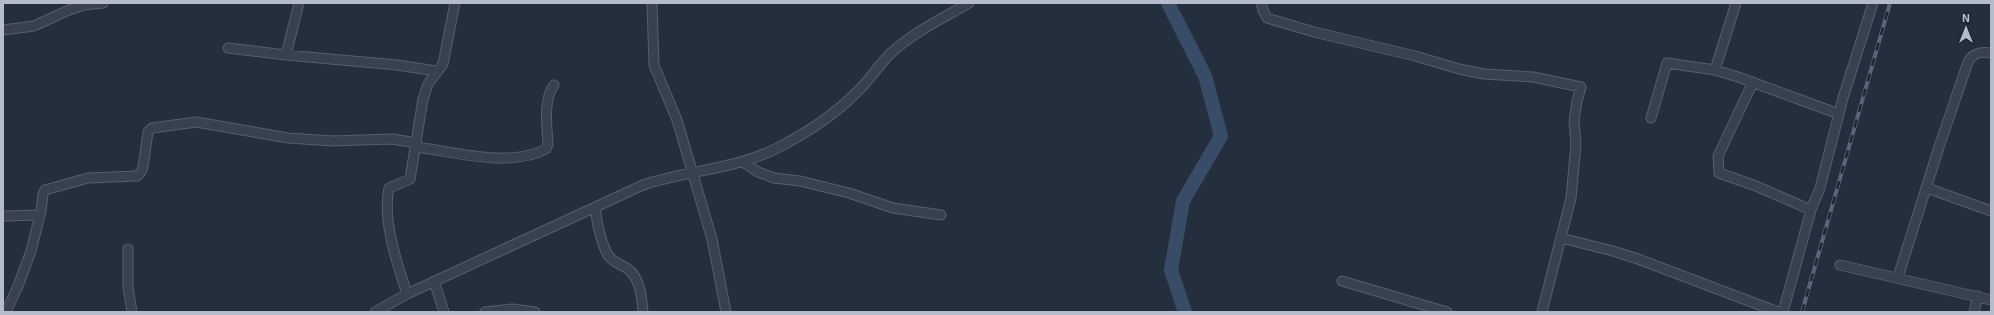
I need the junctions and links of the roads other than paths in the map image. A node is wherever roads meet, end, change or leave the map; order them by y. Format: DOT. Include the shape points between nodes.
graph roads {
  1 [pos="103,3"];
  2 [pos="299,3"];
  3 [pos="455,3"];
  4 [pos="652,3"];
  5 [pos="969,3"];
  6 [pos="1261,3"];
  7 [pos="1736,3"];
  8 [pos="1873,3"];
  9 [pos="3,30"];
  10 [pos="228,48"];
  11 [pos="1991,54"];
  12 [pos="286,55"];
  13 [pos="1715,70"];
  14 [pos="436,72"];
  15 [pos="1753,82"];
  16 [pos="554,85"];
  17 [pos="1839,114"];
  18 [pos="1651,118"];
  19 [pos="416,145"];
  20 [pos="743,162"];
  21 [pos="692,173"];
  22 [pos="1927,188"];
  23 [pos="595,207"];
  24 [pos="1811,210"];
  25 [pos="1991,211"];
  26 [pos="40,215"];
  27 [pos="941,215"];
  28 [pos="3,216"];
  29 [pos="1561,238"];
  30 [pos="128,249"];
  31 [pos="1840,265"];
  32 [pos="1898,277"];
  33 [pos="434,281"];
  34 [pos="1342,281"];
  35 [pos="407,294"];
  36 [pos="1978,296"];
  37 [pos="1991,300"];
  38 [pos="6,312"];
  39 [pos="132,312"];
  40 [pos="375,312"];
  41 [pos="444,312"];
  42 [pos="485,312"];
  43 [pos="535,312"];
  44 [pos="643,312"];
  45 [pos="726,312"];
  46 [pos="1447,312"];
  47 [pos="1542,312"];
  48 [pos="1778,312"];
  49 [pos="1783,312"];
  50 [pos="1974,312"];
  1 -- 9 [label="street" via="69,10 34,26"];
  2 -- 12 [label="street"];
  3 -- 14 [label="street" via="444,60"];
  4 -- 21 [label="street" via="654,65 677,120"];
  5 -- 20 [label="street" via="920,32 891,54 857,93 827,118 785,144"];
  6 -- 29 [label="street" via="1267,18 1314,32 1459,69 1484,74 1534,77 1581,87 1576,101 1574,121 1576,144 1571,198"];
  7 -- 13 [label="street"];
  8 -- 17 [label="street"];
  10 -- 12 [label="street"];
  11 -- 22 [label="street" via="1977,53 1971,56 1968,62"];
  12 -- 14 [label="street" via="397,64"];
  13 -- 15 [label="street"];
  13 -- 18 [label="street" via="1667,62"];
  14 -- 19 [label="street" via="428,84 423,99"];
  15 -- 17 [label="street"];
  15 -- 24 [label="street" via="1718,156 1719,173"];
  16 -- 19 [label="street" via="548,100 548,144 541,152 485,158"];
  17 -- 24 [label="street" via="1820,188"];
  19 -- 26 [label="street" via="392,139 333,142 288,138 196,122 152,128 148,132 143,167 137,176 88,178 48,189 43,194"];
  19 -- 35 [label="street" via="410,179 389,188 387,196 392,244"];
  20 -- 21 [label="street"];
  20 -- 27 [label="street" via="758,172 774,178 800,181 849,193 893,208"];
  21 -- 23 [label="street" via="643,185"];
  21 -- 45 [label="street" via="712,240"];
  22 -- 25 [label="street"];
  22 -- 32 [label="street"];
  23 -- 33 [label="street"];
  23 -- 44 [label="street" via="597,224 608,255 632,273 640,287"];
  24 -- 49 [label="street"];
  26 -- 28 [label="street"];
  26 -- 38 [label="street" via="25,267"];
  29 -- 47 [label="street"];
  29 -- 48 [label="street" via="1638,259"];
  30 -- 39 [label="street" via="128,287"];
  31 -- 32 [label="street"];
  32 -- 36 [label="street"];
  33 -- 35 [label="street"];
  33 -- 41 [label="street"];
  34 -- 46 [label="street"];
  35 -- 40 [label="street"];
  36 -- 37 [label="street"];
  36 -- 50 [label="street"];
  42 -- 43 [label="street" via="512,309"];
}
